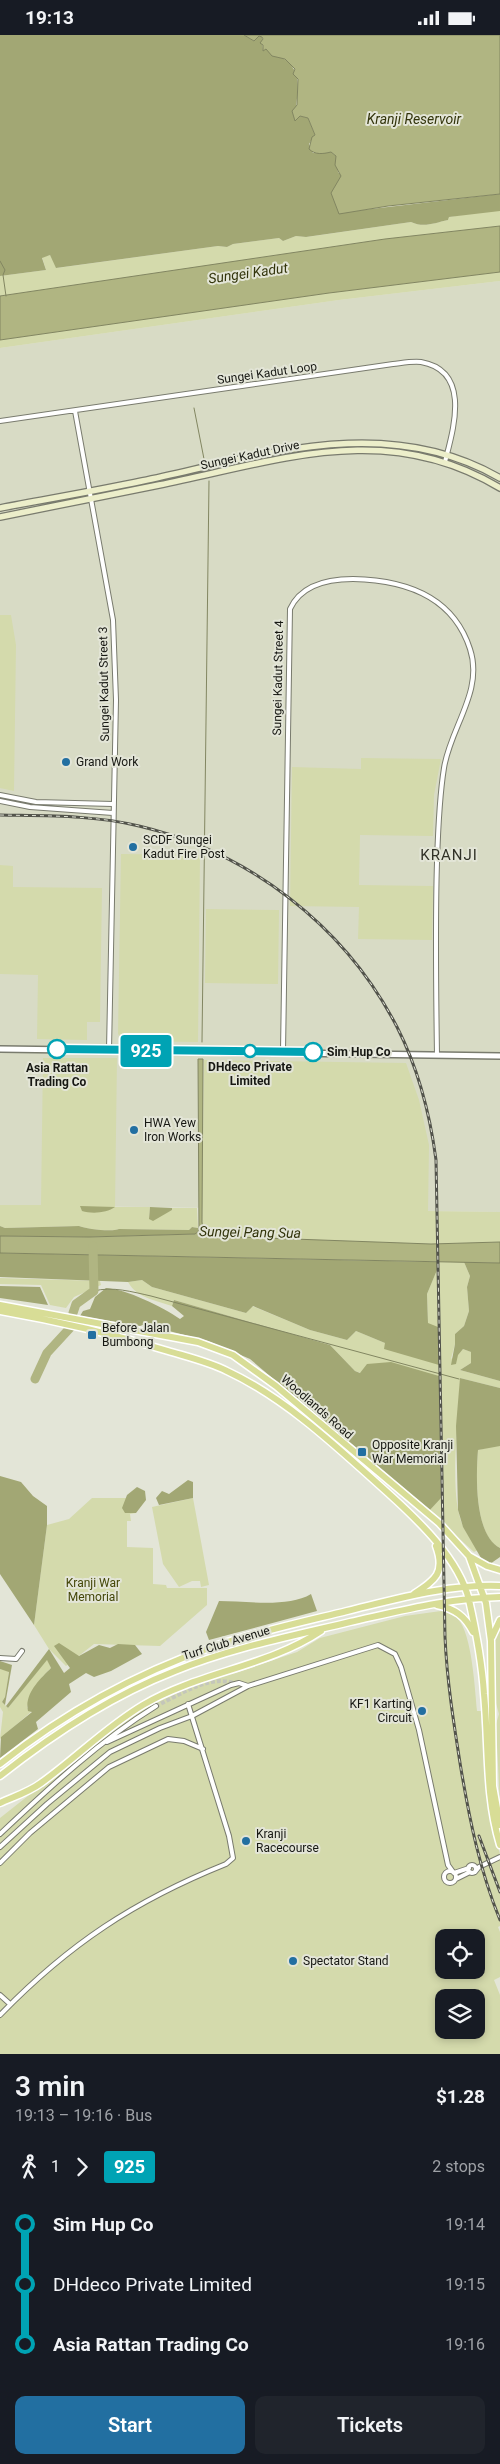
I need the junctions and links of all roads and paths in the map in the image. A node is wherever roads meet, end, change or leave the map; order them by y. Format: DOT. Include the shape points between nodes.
graph roads {
  1 [pos="75,411"];
  2 [pos="0,421"];
  3 [pos="446,455"];
  4 [pos="445,462"];
  5 [pos="500,478"];
  6 [pos="500,488"];
  7 [pos="88,491"];
  8 [pos="89,498"];
  9 [pos="0,508"];
  10 [pos="0,517"];
  11 [pos="0,795"];
  12 [pos="0,801"];
  13 [pos="114,804"];
  14 [pos="113,813"];
  15 [pos="0,1049"];
  16 [pos="109,1050"];
  17 [pos="283,1051"];
  18 [pos="437,1055"];
  19 [pos="500,1056"];
  20 [pos="0,1305"];
  21 [pos="0,1311"];
  22 [pos="166,1336"];
  23 [pos="164,1350"];
  24 [pos="434,1542"];
  25 [pos="469,1556"];
  26 [pos="500,1570"];
  27 [pos="481,1586"];
  28 [pos="500,1586"];
  29 [pos="465,1587"];
  30 [pos="411,1596"];
  31 [pos="500,1597"];
  32 [pos="485,1598"];
  33 [pos="469,1599"];
  34 [pos="426,1605"];
  35 [pos="500,1620"];
  36 [pos="326,1628"];
  37 [pos="477,1639"];
  38 [pos="491,1641"];
  39 [pos="22,1651"];
  40 [pos="0,1658"];
  41 [pos="248,1686"];
  42 [pos="188,1704"];
  43 [pos="156,1706"];
  44 [pos="192,1716"];
  45 [pos="101,1746"];
  46 [pos="203,1749"];
  47 [pos="0,1764"];
  48 [pos="0,1776"];
  49 [pos="0,1803"];
  50 [pos="500,1825"];
  51 [pos="0,1834"];
  52 [pos="500,1845"];
  53 [pos="0,1847"];
  54 [pos="500,1857"];
  55 [pos="0,1863"];
  56 [pos="448,1865"];
  57 [pos="477,1866"];
  58 [pos="469,1870"];
  59 [pos="446,1873"];
  60 [pos="454,1873"];
  61 [pos="456,1879"];
  62 [pos="0,1995"];
  63 [pos="10,2004"];
  64 [pos="0,2015"];
  1 -- 2 [label="street, Sungei Kadut Loop"];
  1 -- 3 [label="street, Sungei Kadut Loop" via="386,365 422,363 444,376 456,398 455,419"];
  1 -- 7 [label="street, Sungei Kadut Street 3"];
  3 -- 4 [label="street, Sungei Kadut Loop"];
  3 -- 5 [label="main road, Sungei Kadut Drive"];
  3 -- 7 [label="main road, Sungei Kadut Drive" via="383,443 321,445"];
  4 -- 6 [label="main road, Sungei Kadut Drive"];
  4 -- 8 [label="main road, Sungei Kadut Drive" via="372,449 342,449 278,458"];
  7 -- 8 [label="street, Sungei Kadut Street 3"];
  7 -- 9 [label="main road, Sungei Kadut Drive"];
  8 -- 10 [label="main road, Sungei Kadut Drive"];
  8 -- 13 [label="street, Sungei Kadut Street 3" via="113,620 116,700"];
  11 -- 13 [label="street" via="36,801"];
  12 -- 14 [label="street" via="30,807"];
  13 -- 14 [label="street, Sungei Kadut Street 3"];
  14 -- 16 [label="street, Sungei Kadut Street 3"];
  15 -- 16 [label="street"];
  16 -- 17 [label="street"];
  17 -- 18 [label="street"];
  17 -- 18 [label="street, Sungei Kadut Street 4" via="290,609 300,593 317,584 372,579 418,590 438,601 464,631 474,671 472,689 446,757 440,799 436,895"];
  18 -- 19 [label="street"];
  20 -- 22 [label="main road, Woodlands Road"];
  21 -- 23 [label="main road, Woodlands Road" via="92,1329"];
  22 -- 23 [label="main road"];
  22 -- 25 [label="main road, Woodlands Road" via="198,1342 233,1355 257,1371 439,1523"];
  23 -- 24 [label="main road, Woodlands Road" via="228,1371 270,1396 366,1473"];
  24 -- 29 [label="main road, Woodlands Road" via="450,1559"];
  24 -- 30 [label="main road" via="439,1554 439,1571 429,1585"];
  25 -- 26 [label="main road"];
  25 -- 27 [label="main road, Woodlands Road"];
  27 -- 28 [label="main road, Turf Club Avenue"];
  27 -- 29 [label="main road, Turf Club Avenue"];
  27 -- 32 [label="main road, Woodlands Road"];
  29 -- 30 [label="main road, Turf Club Avenue"];
  29 -- 33 [label="main road, Woodlands Road"];
  30 -- 47 [label="main road, Turf Club Avenue" via="256,1633 165,1665 73,1712"];
  31 -- 32 [label="main road, Turf Club Avenue"];
  32 -- 33 [label="main road, Turf Club Avenue"];
  32 -- 38 [label="main road, Woodlands Road"];
  33 -- 34 [label="main road, Turf Club Avenue"];
  33 -- 37 [label="main road, Woodlands Road"];
  34 -- 36 [label="main road, Turf Club Avenue"];
  34 -- 37 [label="main road" via="457,1612 466,1619"];
  35 -- 38 [label="main road"];
  36 -- 48 [label="main road, Turf Club Avenue" via="223,1654 174,1671 113,1700 67,1727"];
  36 -- 49 [label="main road" via="298,1646 184,1684 143,1705 99,1735 40,1785"];
  37 -- 52 [label="main road, Woodlands Road" via="484,1694 490,1802"];
  38 -- 50 [label="main road, Woodlands Road" via="492,1760"];
  39 -- 40 [label="street" via="16,1659"];
  41 -- 42 [label="street" via="239,1683"];
  41 -- 44 [label="street"];
  41 -- 56 [label="street" via="371,1646 378,1645 396,1654 419,1730"];
  42 -- 44 [label="street"];
  42 -- 45 [label="street"];
  43 -- 45 [label="street" via="131,1721"];
  44 -- 46 [label="street"];
  44 -- 53 [label="street" via="110,1753"];
  45 -- 51 [label="street" via="40,1795"];
  46 -- 55 [label="street" via="168,1739 109,1767 30,1833"];
  46 -- 63 [label="street" via="233,1859 157,1894 111,1921 60,1958"];
  54 -- 57 [label="street"];
  56 -- 59 [label="street"];
  56 -- 60 [label="street"];
  57 -- 58 [label="street"];
  57 -- 58 [label="street" via="475,1872"];
  58 -- 60 [label="street"];
  58 -- 61 [label="street"];
  59 -- 60 [label="street"];
  59 -- 61 [label="street" via="444,1879 447,1883"];
  60 -- 61 [label="street"];
  62 -- 63 [label="street"];
  63 -- 64 [label="street"];
}
